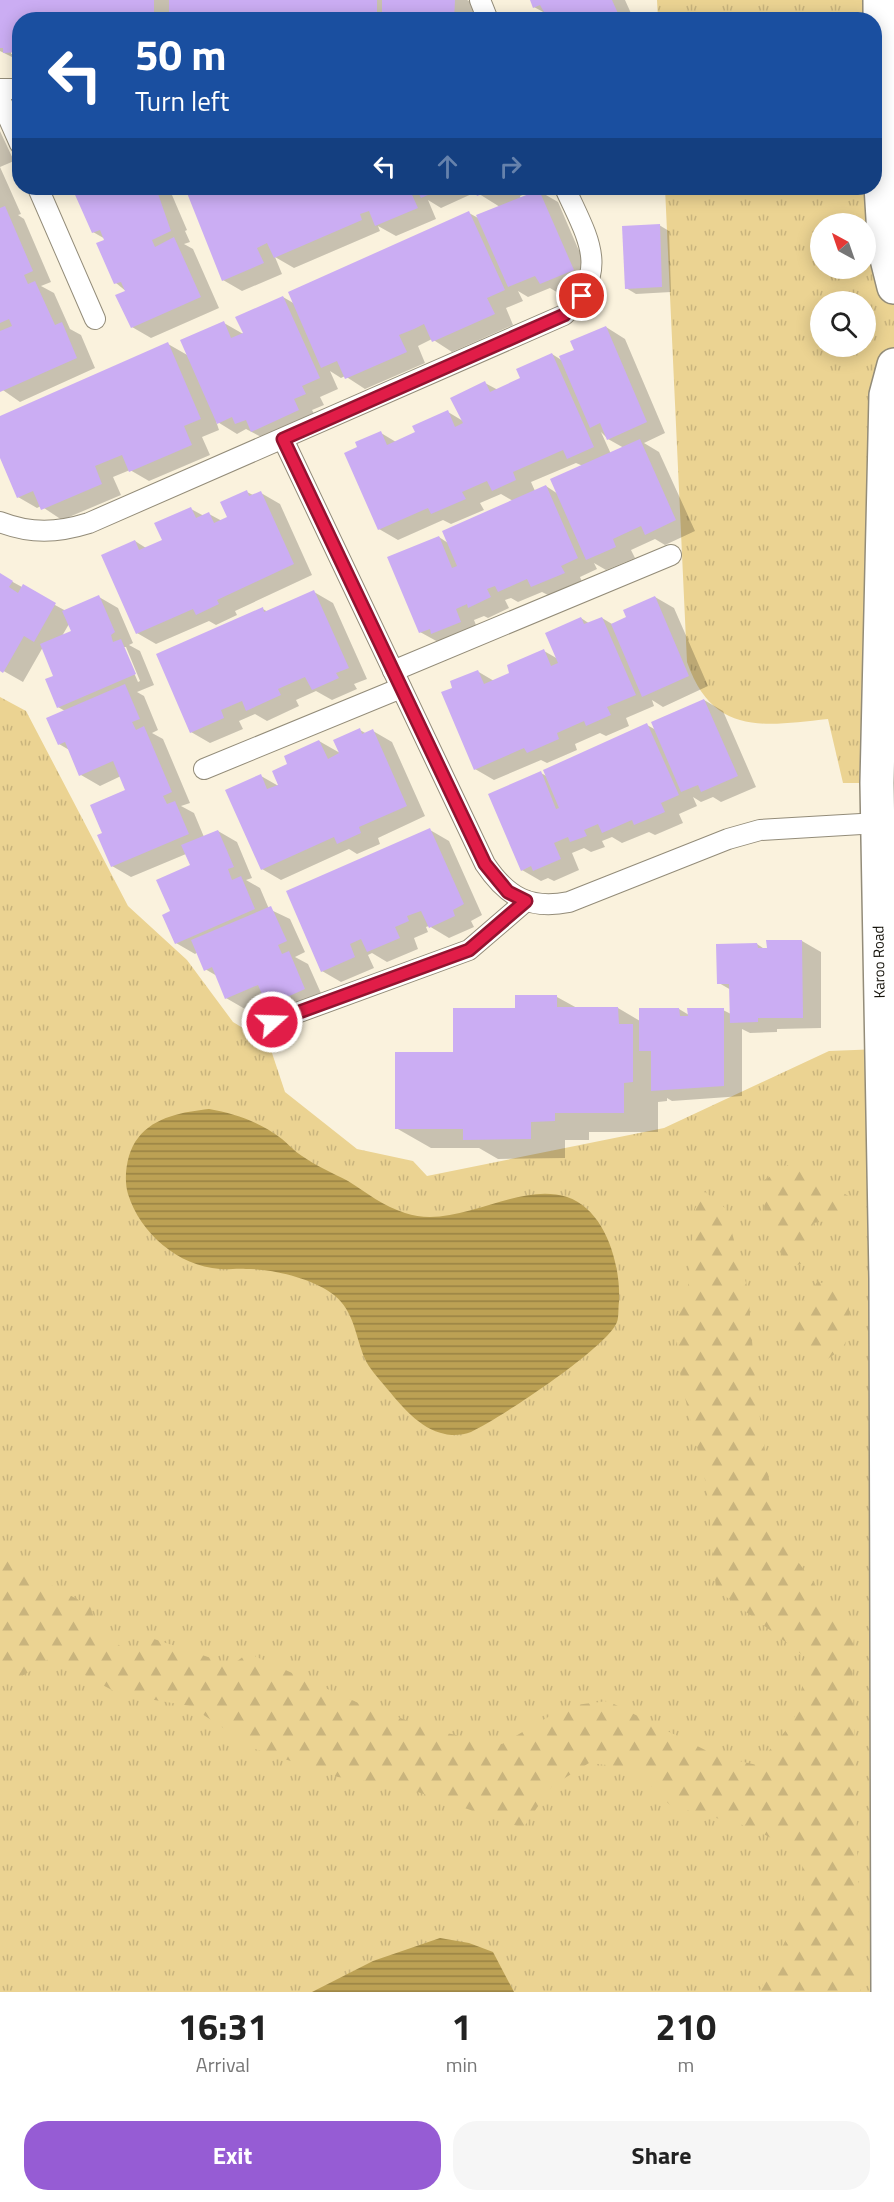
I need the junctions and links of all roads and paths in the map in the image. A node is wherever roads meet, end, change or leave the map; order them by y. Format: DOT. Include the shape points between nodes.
graph roads {
  1 [pos="0,99"];
  2 [pos="12,126"];
  3 [pos="41,195"];
  4 [pos="568,195"];
  5 [pos="882,195"];
  6 [pos="894,287"];
  7 [pos="95,319"];
  8 [pos="894,365"];
  9 [pos="283,439"];
  10 [pos="0,522"];
  11 [pos="671,555"];
  12 [pos="397,679"];
  13 [pos="204,769"];
  14 [pos="878,824"];
  15 [pos="526,901"];
  16 [pos="272,1022"];
  17 [pos="888,1992"];
  1 -- 2 [label="lane"];
  3 -- 7 [label="lane"];
  4 -- 9 [label="lane" via="593,255 589,284 570,310"];
  5 -- 6 [label="street" via="885,250"];
  8 -- 14 [label="street, Karoo Road" via="885,414"];
  9 -- 10 [label="lane" via="74,528 44,533"];
  9 -- 12 [label="lane"];
  11 -- 12 [label="lane"];
  12 -- 13 [label="lane"];
  12 -- 15 [label="lane" via="485,864 508,892"];
  14 -- 15 [label="lane" via="759,830 569,902 551,906"];
  14 -- 17 [label="street, Karoo Road" via="886,1278"];
  15 -- 16 [label="lane" via="469,950"];
}
